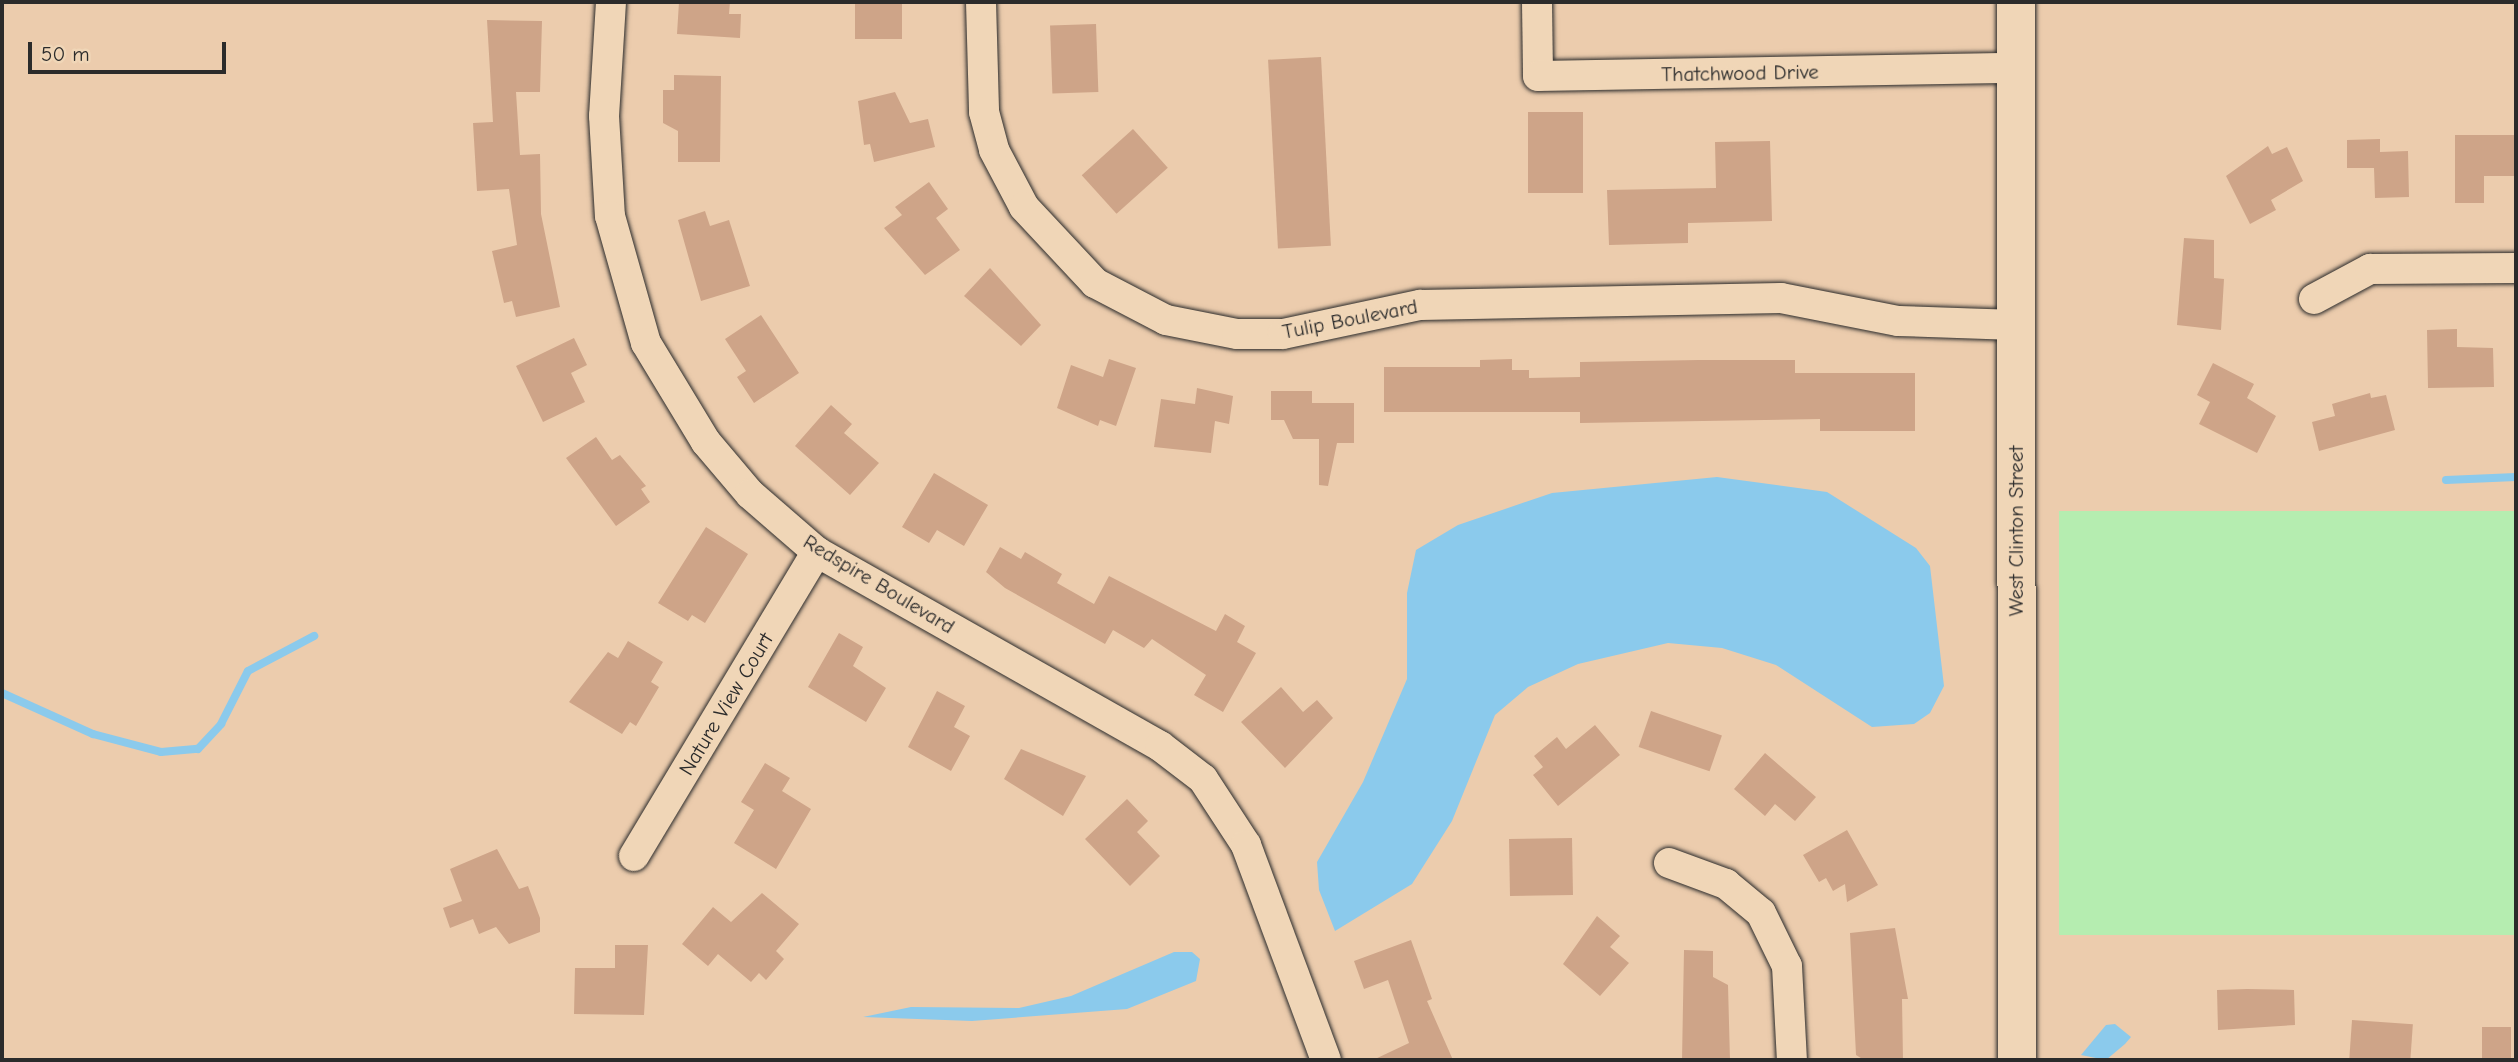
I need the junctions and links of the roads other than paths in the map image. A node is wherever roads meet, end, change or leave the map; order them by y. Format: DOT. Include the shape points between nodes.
graph roads {
  1 [pos="611,2"];
  2 [pos="981,2"];
  3 [pos="1536,2"];
  4 [pos="2017,2"];
  5 [pos="2016,68"];
  6 [pos="2516,268"];
  7 [pos="2314,299"];
  8 [pos="2016,325"];
  9 [pos="817,552"];
  10 [pos="634,856"];
  11 [pos="1668,863"];
  12 [pos="1326,1060"];
  13 [pos="1792,1060"];
  14 [pos="2017,1060"];
  1 -- 9 [label="street, Redspire Boulevard" via="604,116 610,216 646,343 706,442 750,494"];
  2 -- 8 [label="street, Tulip Boulevard" via="984,112 994,150 1024,207 1095,282 1166,320 1237,334 1283,334 1420,305 1781,298 1898,321"];
  3 -- 5 [label="street, Thatchwood Drive" via="1538,76"];
  4 -- 5 [label="street, West Clinton Street"];
  5 -- 8 [label="street, West Clinton Street"];
  6 -- 7 [label="street" via="2370,269"];
  8 -- 14 [label="street, West Clinton Street"];
  9 -- 10 [label="street, Nature View Court"];
  9 -- 12 [label="street, Redspire Boulevard" via="1160,746 1203,779 1246,845"];
  11 -- 13 [label="street" via="1726,884 1761,913 1787,966"];
}
